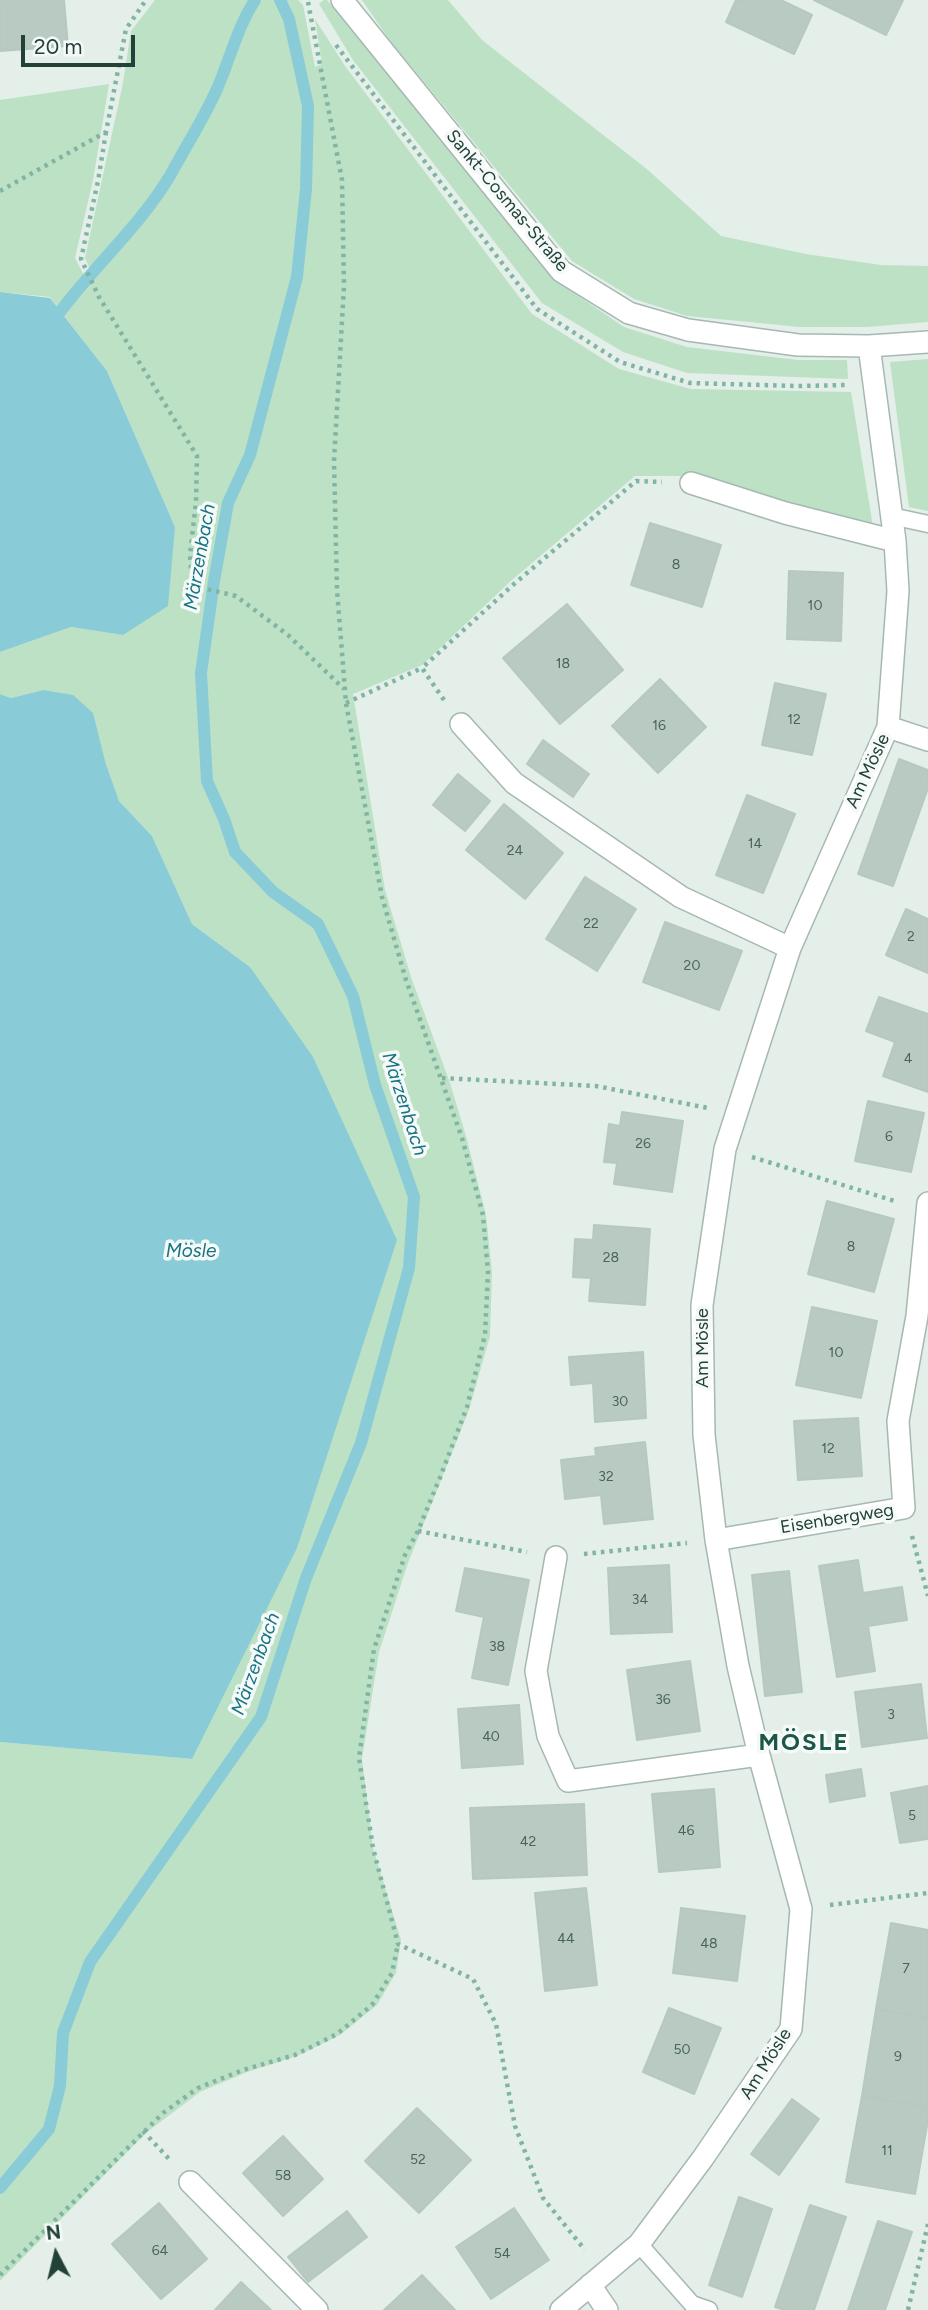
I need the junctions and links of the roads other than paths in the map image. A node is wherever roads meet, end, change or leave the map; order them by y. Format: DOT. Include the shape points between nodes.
graph roads {
  1 [pos="342,0"];
  2 [pos="928,342"];
  3 [pos="869,346"];
  4 [pos="691,483"];
  5 [pos="891,516"];
  6 [pos="928,524"];
  7 [pos="895,541"];
  8 [pos="461,724"];
  9 [pos="888,727"];
  10 [pos="928,740"];
  11 [pos="790,948"];
  12 [pos="927,1207"];
  13 [pos="716,1540"];
  14 [pos="556,1557"];
  15 [pos="759,1755"];
  16 [pos="190,2182"];
  17 [pos="639,2244"];
  18 [pos="597,2279"];
  19 [pos="317,2310"];
  20 [pos="561,2310"];
  21 [pos="607,2310"];
  22 [pos="709,2310"];
  1 -- 3 [label="street, Sankt-Cosmas-Straße" via="561,271 629,313 688,330 798,345"];
  2 -- 3 [label="street, Sankt-Cosmas-Straße"];
  3 -- 5 [label="street, Am Mösle"];
  4 -- 7 [label="street"];
  5 -- 6 [label="lane"];
  5 -- 7 [label="street, Am Mösle"];
  7 -- 9 [label="street, Am Mösle" via="898,591"];
  8 -- 11 [label="street" via="514,783 658,882"];
  9 -- 10 [label="street"];
  9 -- 11 [label="street, Am Mösle"];
  11 -- 13 [label="street, Am Mösle" via="725,1149 702,1305 704,1435"];
  12 -- 13 [label="street, Eisenbergweg" via="917,1315 898,1421 904,1508"];
  13 -- 15 [label="street, Am Mösle" via="737,1666"];
  14 -- 15 [label="street" via="537,1671 548,1736 568,1781"];
  15 -- 17 [label="street, Am Mösle" via="801,1909 791,2029"];
  16 -- 19 [label="street"];
  17 -- 18 [label="street, Am Mösle"];
  17 -- 22 [label="lane" via="692,2304"];
  18 -- 20 [label="street, Am Mösle"];
  18 -- 21 [label="street"];
}
